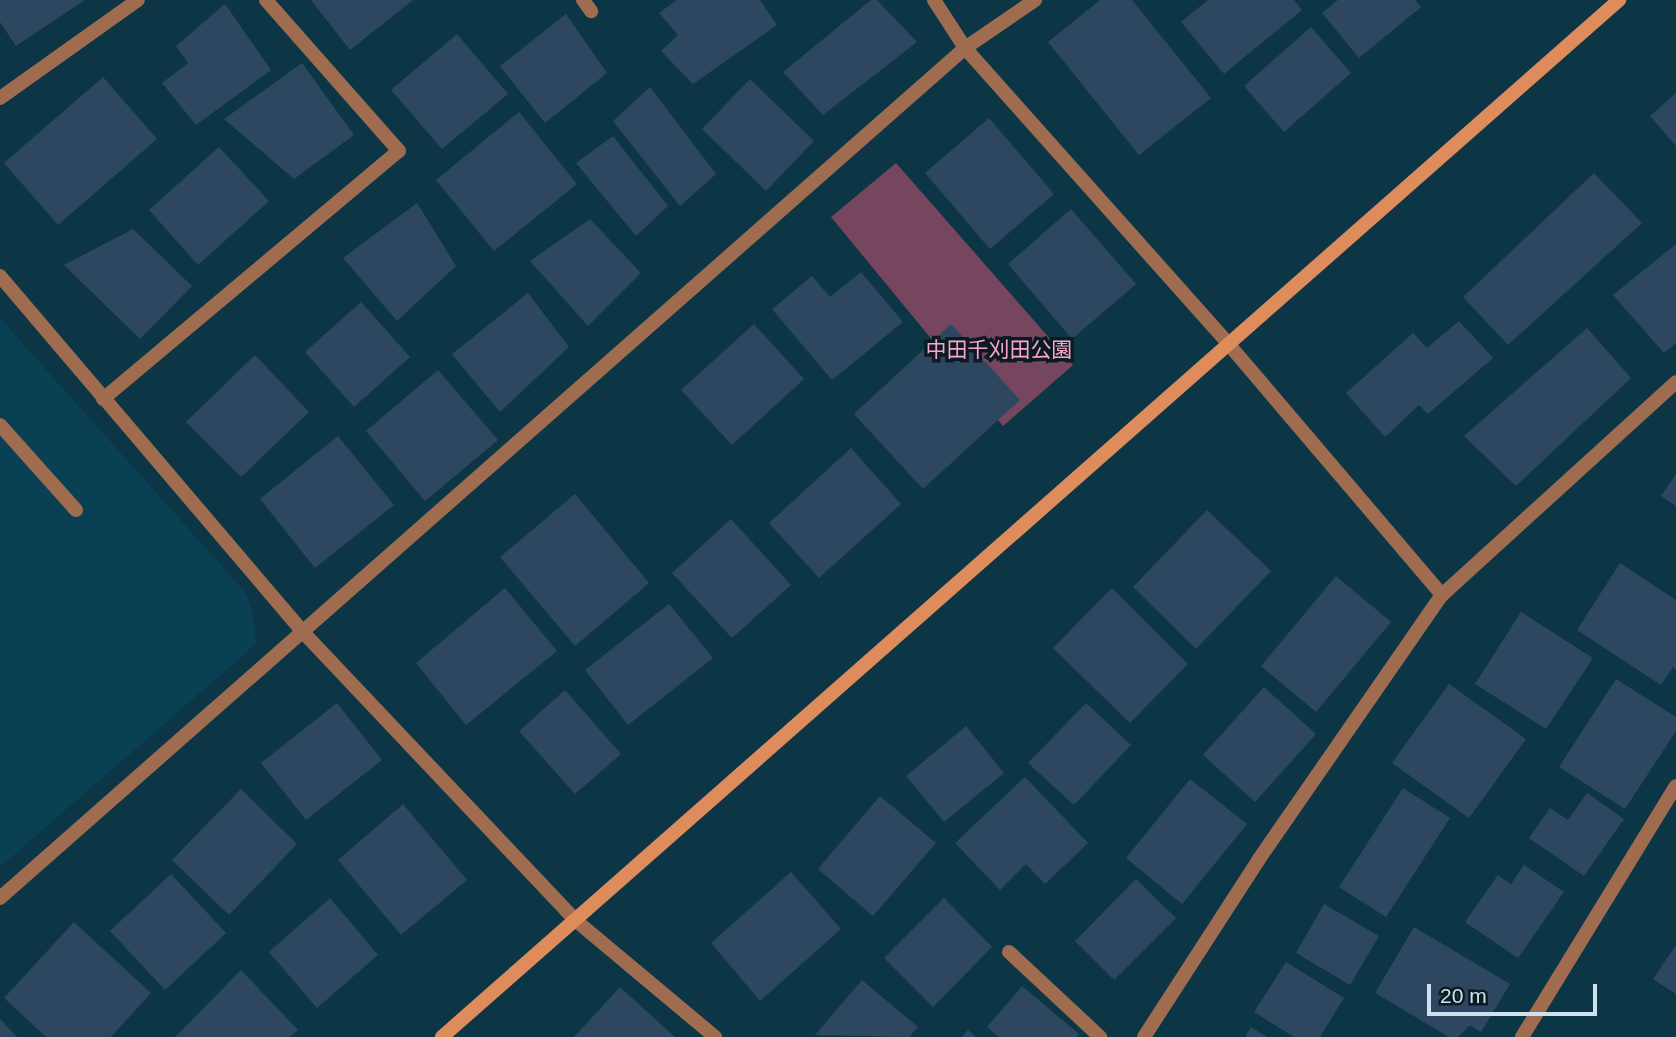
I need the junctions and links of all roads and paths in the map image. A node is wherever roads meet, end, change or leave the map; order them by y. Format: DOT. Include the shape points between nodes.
graph roads {
  1 [pos="138,0"];
  2 [pos="266,0"];
  3 [pos="934,0"];
  4 [pos="1035,0"];
  5 [pos="1619,0"];
  6 [pos="965,48"];
  7 [pos="0,99"];
  8 [pos="0,276"];
  9 [pos="1231,346"];
  10 [pos="1676,382"];
  11 [pos="103,399"];
  12 [pos="0,425"];
  13 [pos="76,510"];
  14 [pos="1443,596"];
  15 [pos="301,630"];
  16 [pos="1676,786"];
  17 [pos="0,898"];
  18 [pos="574,919"];
  19 [pos="1009,952"];
  20 [pos="442,1037"];
  21 [pos="715,1037"];
  22 [pos="1100,1037"];
  23 [pos="1143,1037"];
  24 [pos="1522,1037"];
  1 -- 7 [label="street"];
  2 -- 11 [label="street" via="399,151"];
  3 -- 6 [label="street"];
  4 -- 6 [label="street"];
  5 -- 9 [label="street"];
  6 -- 9 [label="street"];
  6 -- 15 [label="street"];
  8 -- 11 [label="street"];
  9 -- 14 [label="street"];
  9 -- 18 [label="street"];
  10 -- 14 [label="street"];
  11 -- 15 [label="street"];
  12 -- 13 [label="street"];
  14 -- 23 [label="street" via="1259,859"];
  15 -- 17 [label="street"];
  15 -- 18 [label="street"];
  16 -- 24 [label="street"];
  18 -- 20 [label="street"];
  18 -- 21 [label="street"];
  19 -- 22 [label="street"];
}
